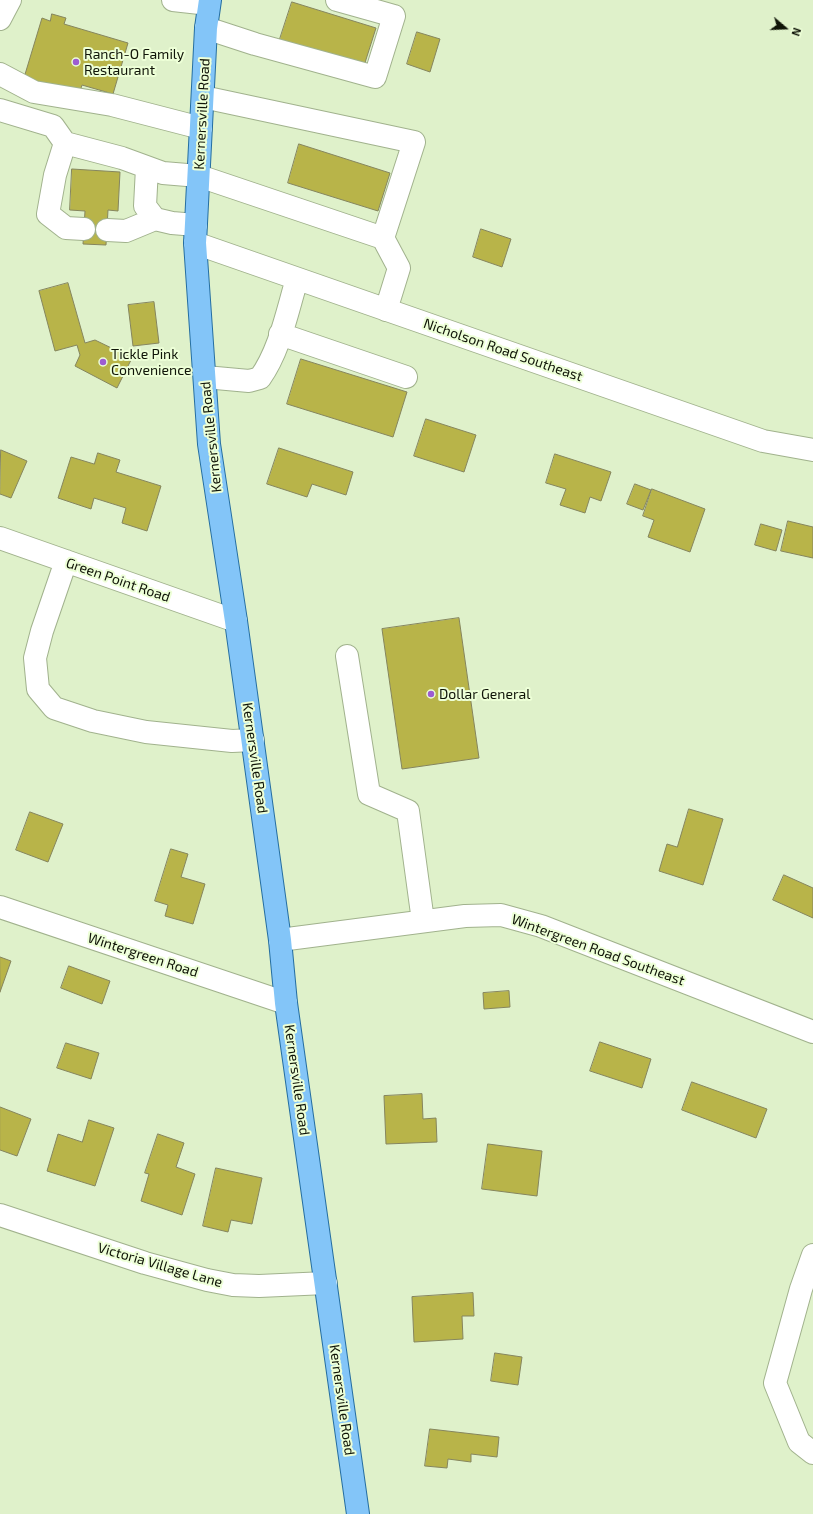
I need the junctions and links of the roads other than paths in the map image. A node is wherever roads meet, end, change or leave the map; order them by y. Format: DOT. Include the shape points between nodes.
graph roads {
  1 [pos="10,0"];
  2 [pos="173,0"];
  3 [pos="337,0"];
  4 [pos="210,2"];
  5 [pos="0,19"];
  6 [pos="206,28"];
  7 [pos="0,74"];
  8 [pos="203,97"];
  9 [pos="0,110"];
  10 [pos="201,128"];
  11 [pos="65,143"];
  12 [pos="148,168"];
  13 [pos="199,176"];
  14 [pos="155,219"];
  15 [pos="84,229"];
  16 [pos="107,230"];
  17 [pos="196,234"];
  18 [pos="383,238"];
  19 [pos="297,279"];
  20 [pos="386,310"];
  21 [pos="280,334"];
  22 [pos="406,376"];
  23 [pos="205,377"];
  24 [pos="813,450"];
  25 [pos="0,538"];
  26 [pos="66,561"];
  27 [pos="236,621"];
  28 [pos="348,656"];
  29 [pos="253,740"];
  30 [pos="0,907"];
  31 [pos="423,921"];
  32 [pos="280,940"];
  33 [pos="286,1002"];
  34 [pos="813,1032"];
  35 [pos="0,1215"];
  36 [pos="813,1254"];
  37 [pos="808,1282"];
  38 [pos="326,1283"];
  39 [pos="813,1453"];
  40 [pos="358,1514"];
  1 -- 5 [label="street"];
  2 -- 4 [label="street"];
  3 -- 6 [label="street" via="394,16 375,77"];
  4 -- 6 [label="main road, Kernersville Road"];
  6 -- 8 [label="main road, Kernersville Road"];
  7 -- 10 [label="street" via="34,92 112,105"];
  8 -- 10 [label="main road, Kernersville Road"];
  8 -- 18 [label="street" via="414,142"];
  9 -- 11 [label="street" via="53,126"];
  10 -- 13 [label="main road, Kernersville Road"];
  11 -- 12 [label="street" via="122,158"];
  11 -- 15 [label="street" via="55,175 48,214 66,228"];
  12 -- 13 [label="street" via="163,173"];
  12 -- 14 [label="street" via="146,206"];
  13 -- 17 [label="main road, Kernersville Road"];
  13 -- 18 [label="street"];
  14 -- 16 [label="street" via="126,231"];
  14 -- 17 [label="street, Nicholson Road Southeast" via="172,223"];
  17 -- 19 [label="street, Nicholson Road Southeast"];
  17 -- 23 [label="main road, Kernersville Road"];
  18 -- 20 [label="street" via="399,268"];
  19 -- 20 [label="street, Nicholson Road Southeast"];
  19 -- 21 [label="street"];
  20 -- 24 [label="street, Nicholson Road Southeast" via="763,441"];
  21 -- 22 [label="street"];
  21 -- 23 [label="street" via="267,369 260,378 249,381"];
  23 -- 27 [label="main road, Kernersville Road" via="209,444"];
  25 -- 26 [label="street, Green Point Road"];
  26 -- 27 [label="street, Green Point Road"];
  26 -- 29 [label="street" via="35,658 38,689 54,708 93,721 146,732 232,741"];
  27 -- 29 [label="main road, Kernersville Road"];
  28 -- 31 [label="street" via="369,794 408,811"];
  29 -- 32 [label="main road, Kernersville Road"];
  30 -- 33 [label="street, Wintergreen Road"];
  31 -- 32 [label="street, Wintergreen Road Southeast"];
  31 -- 34 [label="street, Wintergreen Road Southeast" via="501,915 541,926"];
  32 -- 33 [label="main road, Kernersville Road"];
  33 -- 38 [label="main road, Kernersville Road"];
  35 -- 38 [label="street, Victoria Village Lane" via="145,1263 207,1280 259,1286"];
  36 -- 37 [label="street"];
  37 -- 39 [label="street" via="775,1383 799,1442"];
  38 -- 40 [label="main road, Kernersville Road"];
}
